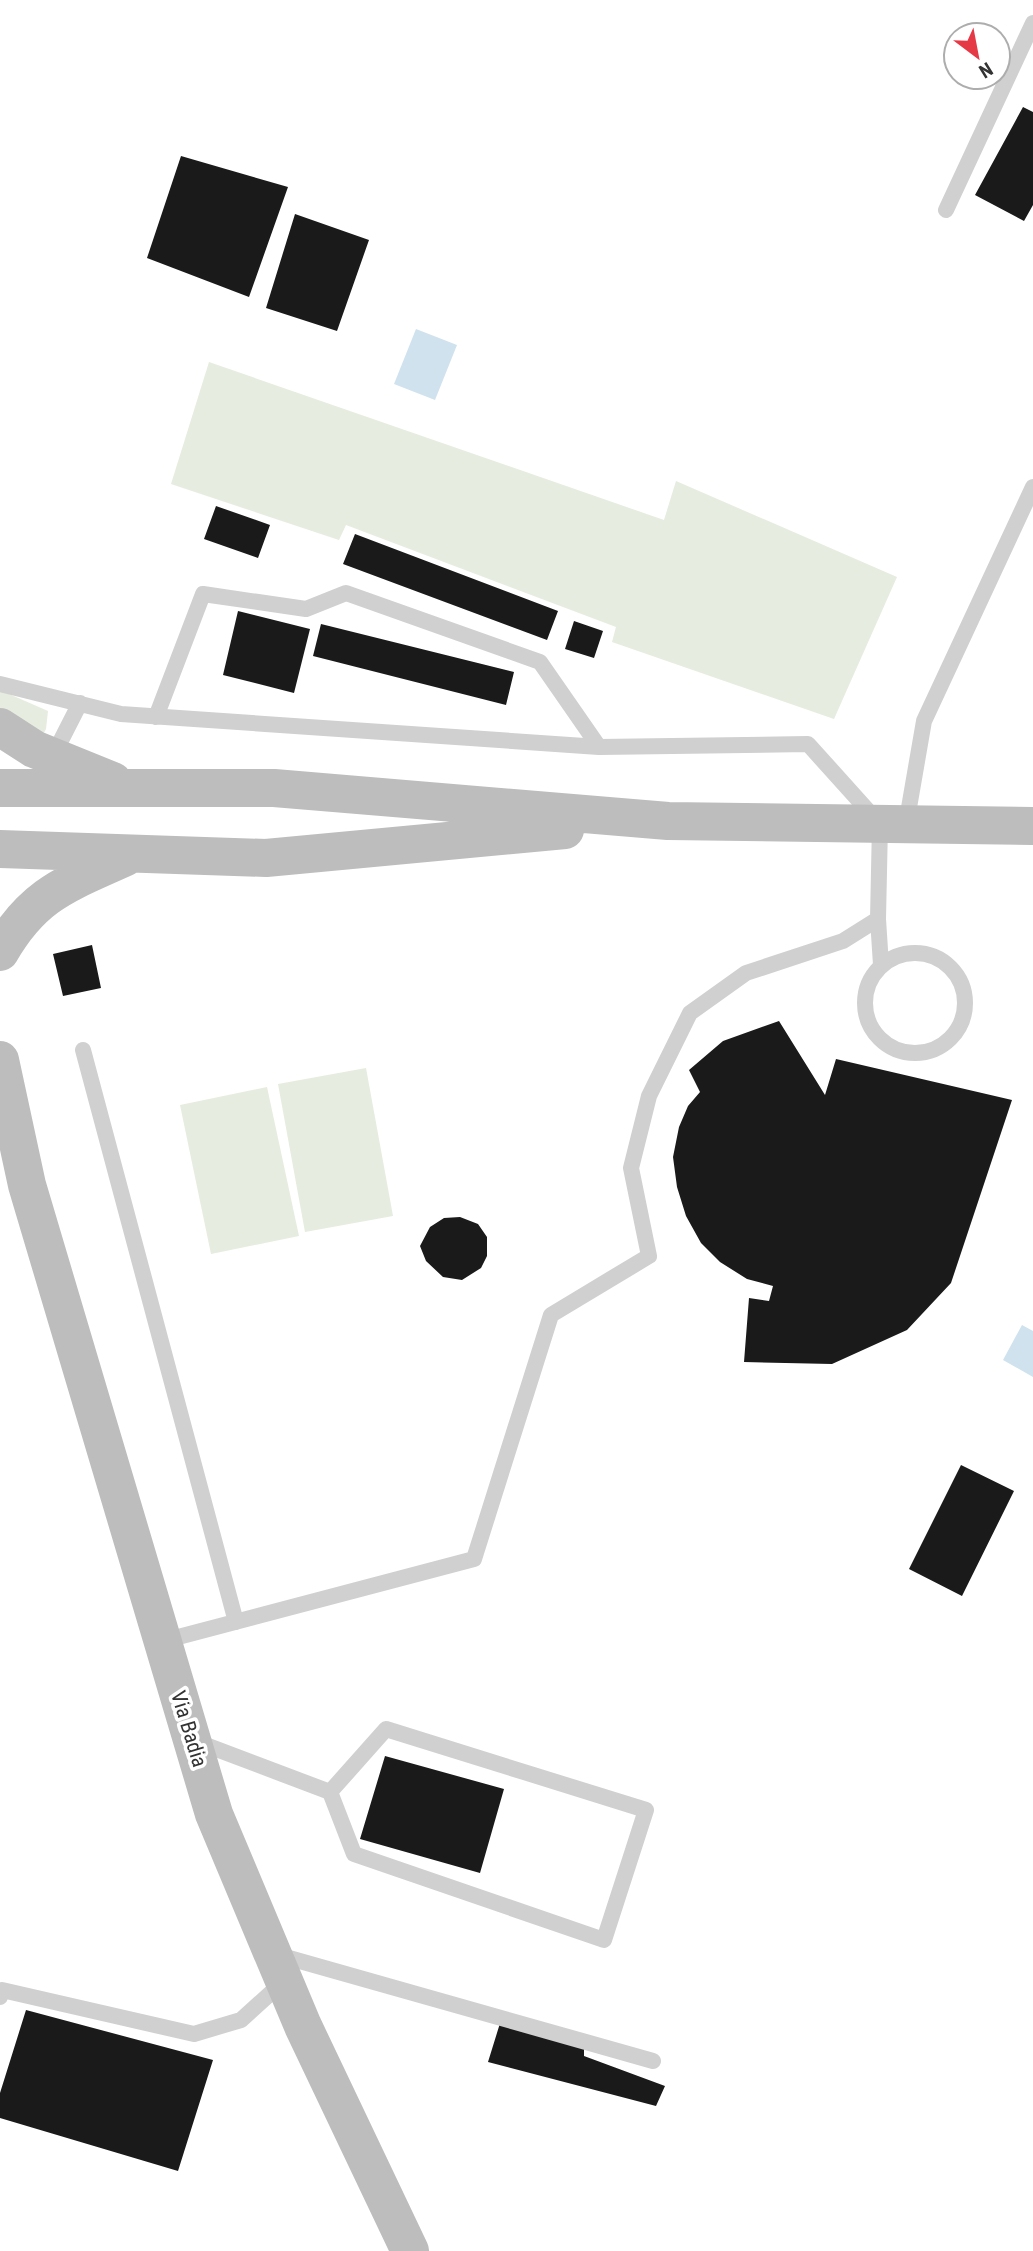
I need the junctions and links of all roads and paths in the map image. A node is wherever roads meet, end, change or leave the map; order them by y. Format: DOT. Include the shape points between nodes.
graph roads {
  1 [pos="1033,23"];
  2 [pos="946,210"];
  3 [pos="1033,487"];
  4 [pos="0,684"];
  5 [pos="80,704"];
  6 [pos="156,717"];
  7 [pos="0,727"];
  8 [pos="599,747"];
  9 [pos="53,756"];
  10 [pos="0,788"];
  11 [pos="131,788"];
  12 [pos="668,821"];
  13 [pos="893,825"];
  14 [pos="1033,827"];
  15 [pos="0,849"];
  16 [pos="135,853"];
  17 [pos="878,919"];
  18 [pos="0,952"];
  19 [pos="881,965"];
  20 [pos="83,1050"];
  21 [pos="0,1060"];
  22 [pos="0,1126"];
  23 [pos="27,1185"];
  24 [pos="236,1622"];
  25 [pos="163,1641"];
  26 [pos="192,1740"];
  27 [pos="330,1792"];
  28 [pos="279,1967"];
  29 [pos="0,1997"];
  30 [pos="653,2061"];
  31 [pos="410,2251"];
  1 -- 2 [label="lane"];
  3 -- 13 [label="lane" via="924,721"];
  4 -- 5 [label="lane"];
  5 -- 6 [label="lane"];
  5 -- 9 [label="lane"];
  6 -- 8 [label="lane"];
  6 -- 8 [label="lane" via="203,594 306,608 346,593 540,662"];
  7 -- 9 [label="main road"];
  8 -- 13 [label="lane" via="808,744"];
  9 -- 11 [label="main road"];
  10 -- 11 [label="main road"];
  11 -- 12 [label="main road" via="274,788"];
  12 -- 13 [label="main road"];
  12 -- 16 [label="main road" via="266,858"];
  13 -- 14 [label="main road"];
  13 -- 17 [label="lane"];
  15 -- 16 [label="main road"];
  16 -- 18 [label="main road" via="52,890 16,924"];
  17 -- 19 [label="lane"];
  17 -- 24 [label="lane" via="844,941 746,973 690,1013 649,1096 631,1168 649,1256 551,1315 474,1559"];
  19 -- 19 [label="lane" via="865,999 868,1023 877,1036 889,1046 911,1052 934,1049 948,1041 958,1029 964,1006 961,983 953,970 941,960 910,953"];
  20 -- 24 [label="lane"];
  21 -- 23 [label="main road, Via Badia"];
  22 -- 23 [label="main road, Via Badia"];
  23 -- 25 [label="main road, Via Badia"];
  24 -- 25 [label="lane"];
  25 -- 26 [label="main road, Via Badia"];
  26 -- 27 [label="lane"];
  26 -- 28 [label="main road, Via Badia" via="214,1814"];
  27 -- 27 [label="lane" via="386,1729 646,1810 604,1940 355,1854"];
  28 -- 29 [label="lane" via="241,2020 194,2035 2,1990"];
  28 -- 30 [label="lane"];
  28 -- 31 [label="main road, Via Badia"];
}
